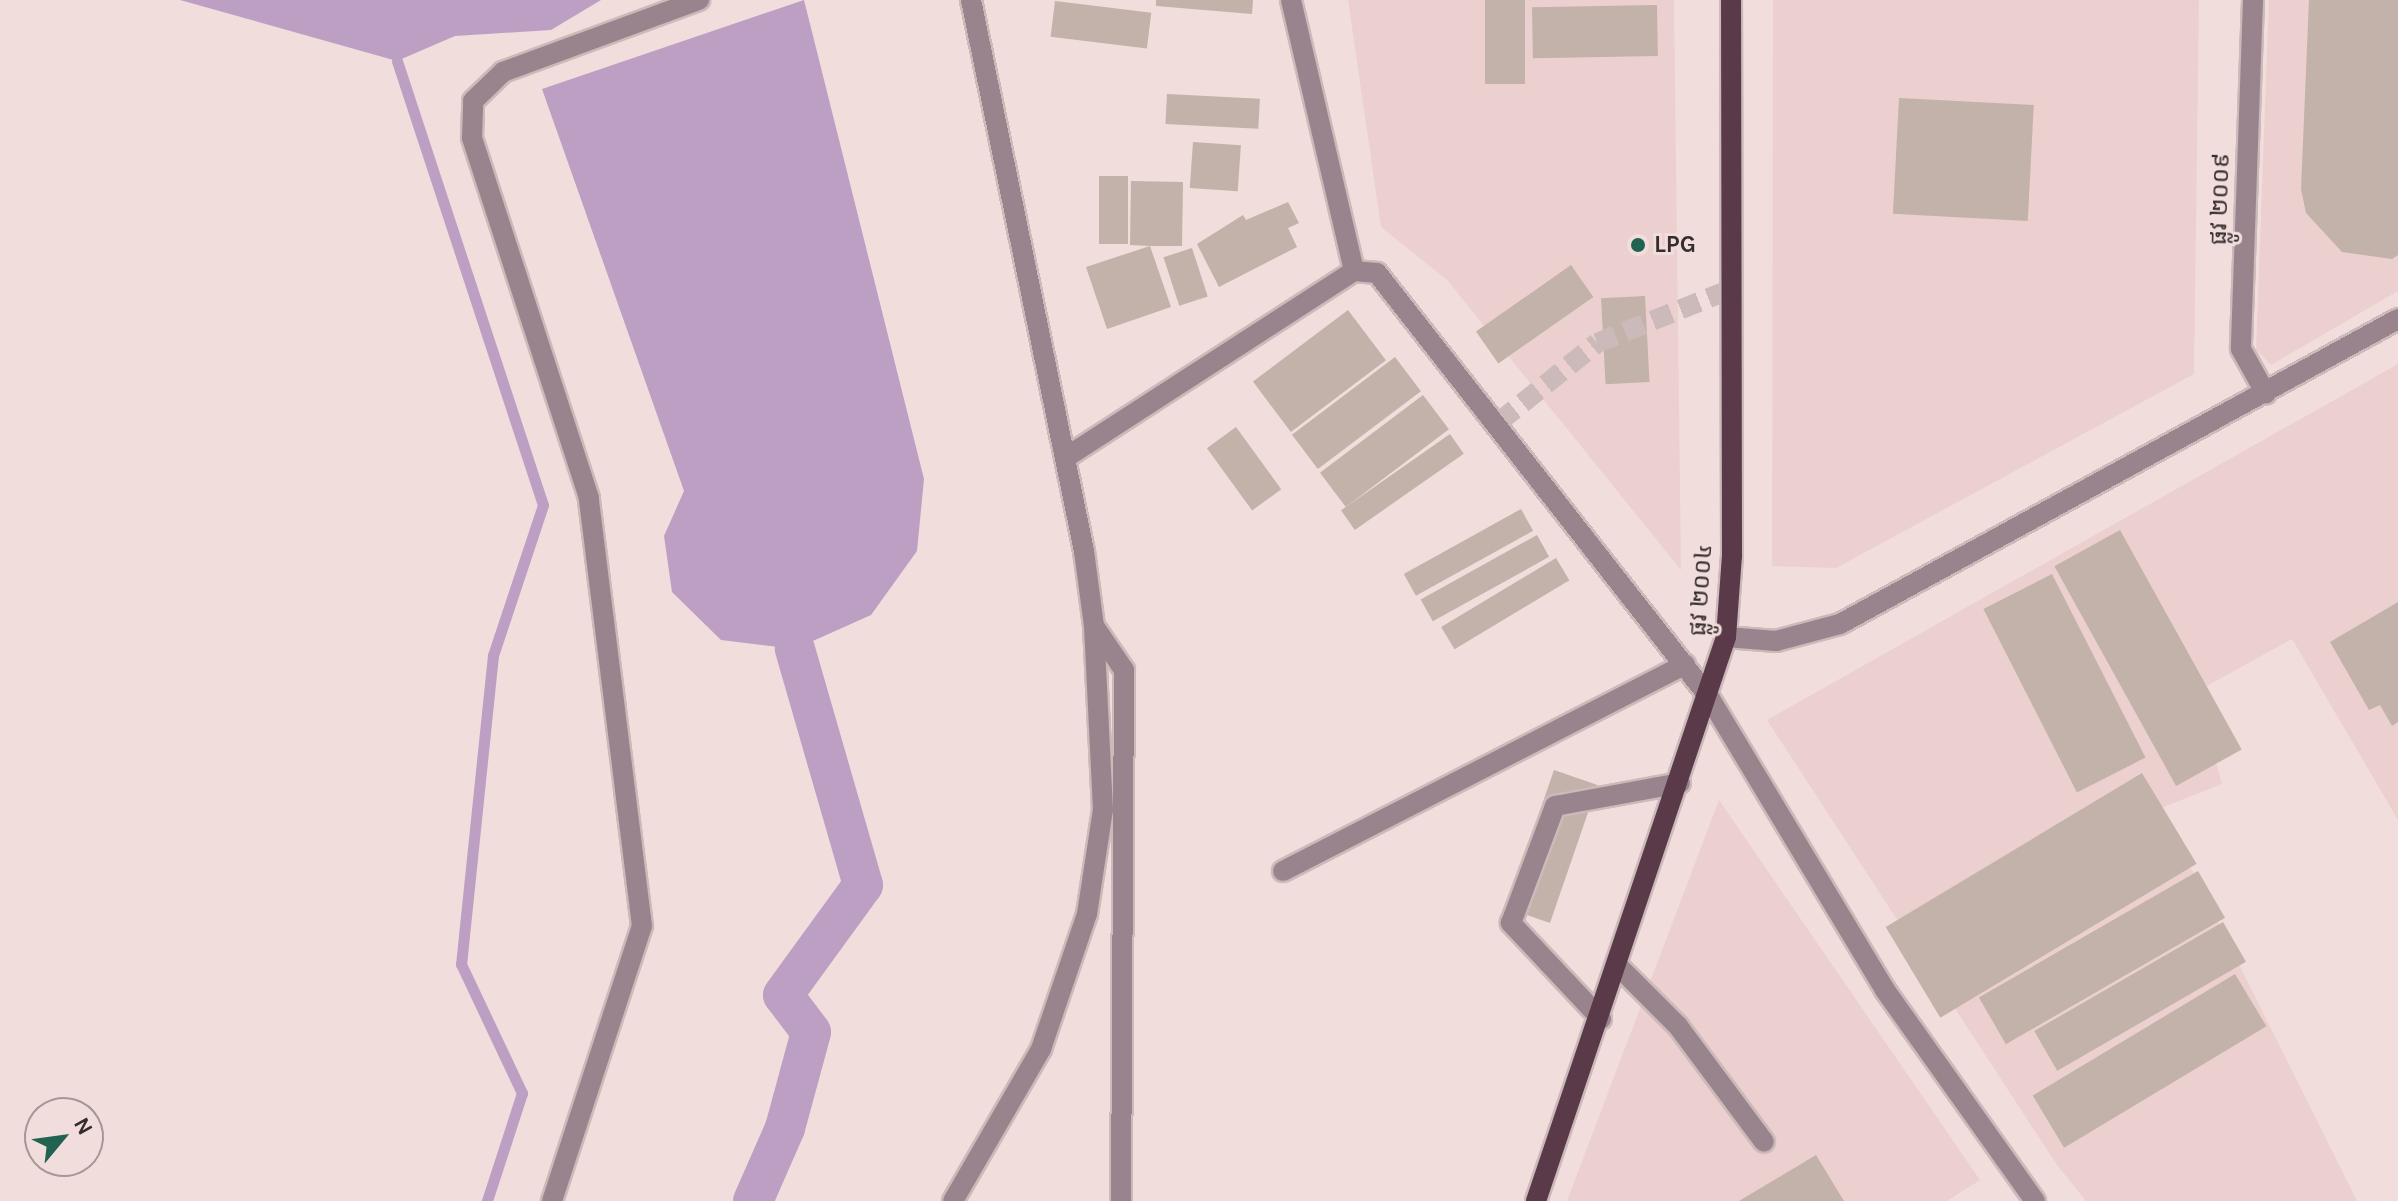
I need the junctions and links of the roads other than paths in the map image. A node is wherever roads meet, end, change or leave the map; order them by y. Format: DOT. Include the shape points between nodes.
graph roads {
  1 [pos="699,0"];
  2 [pos="971,0"];
  3 [pos="1291,0"];
  4 [pos="1731,0"];
  5 [pos="2253,0"];
  6 [pos="1354,271"];
  7 [pos="2398,319"];
  8 [pos="2266,394"];
  9 [pos="1065,458"];
  10 [pos="1094,626"];
  11 [pos="1726,637"];
  12 [pos="1685,664"];
  13 [pos="1709,697"];
  14 [pos="1680,783"];
  15 [pos="1283,871"];
  16 [pos="1095,881"];
  17 [pos="1121,894"];
  18 [pos="1618,966"];
  19 [pos="1601,1019"];
  20 [pos="1764,1142"];
  21 [pos="552,1201"];
  22 [pos="953,1201"];
  23 [pos="1121,1201"];
  24 [pos="1536,1201"];
  25 [pos="2035,1201"];
  1 -- 21 [label="street" via="503,72 473,101 472,137 589,498 642,926"];
  2 -- 9 [label="street"];
  3 -- 6 [label="street"];
  4 -- 11 [label="main road, ផ្លូវ ២០០៤" via="1732,556"];
  5 -- 8 [label="street, ផ្លូវ ២០០៩" via="2241,349"];
  6 -- 9 [label="street"];
  6 -- 12 [label="street" via="1377,273"];
  7 -- 8 [label="street"];
  8 -- 11 [label="street" via="1840,624 1776,641"];
  9 -- 10 [label="street"];
  10 -- 16 [label="street" via="1103,810"];
  10 -- 17 [label="street" via="1124,670"];
  11 -- 13 [label="main road, ផ្លូវ ២០០៤"];
  12 -- 13 [label="street"];
  12 -- 15 [label="street"];
  13 -- 14 [label="main road, ផ្លូវ ២០០៤"];
  13 -- 25 [label="street" via="1885,990"];
  14 -- 18 [label="main road, ផ្លូវ ២០០៤"];
  14 -- 19 [label="street" via="1555,806 1511,923"];
  16 -- 17 [label="street"];
  16 -- 22 [label="street" via="1041,1049"];
  17 -- 23 [label="street"];
  18 -- 19 [label="main road, ផ្លូវ ២០០៤"];
  18 -- 20 [label="street" via="1678,1026"];
  19 -- 24 [label="main road, ផ្លូវ ២០០៤"];
}
